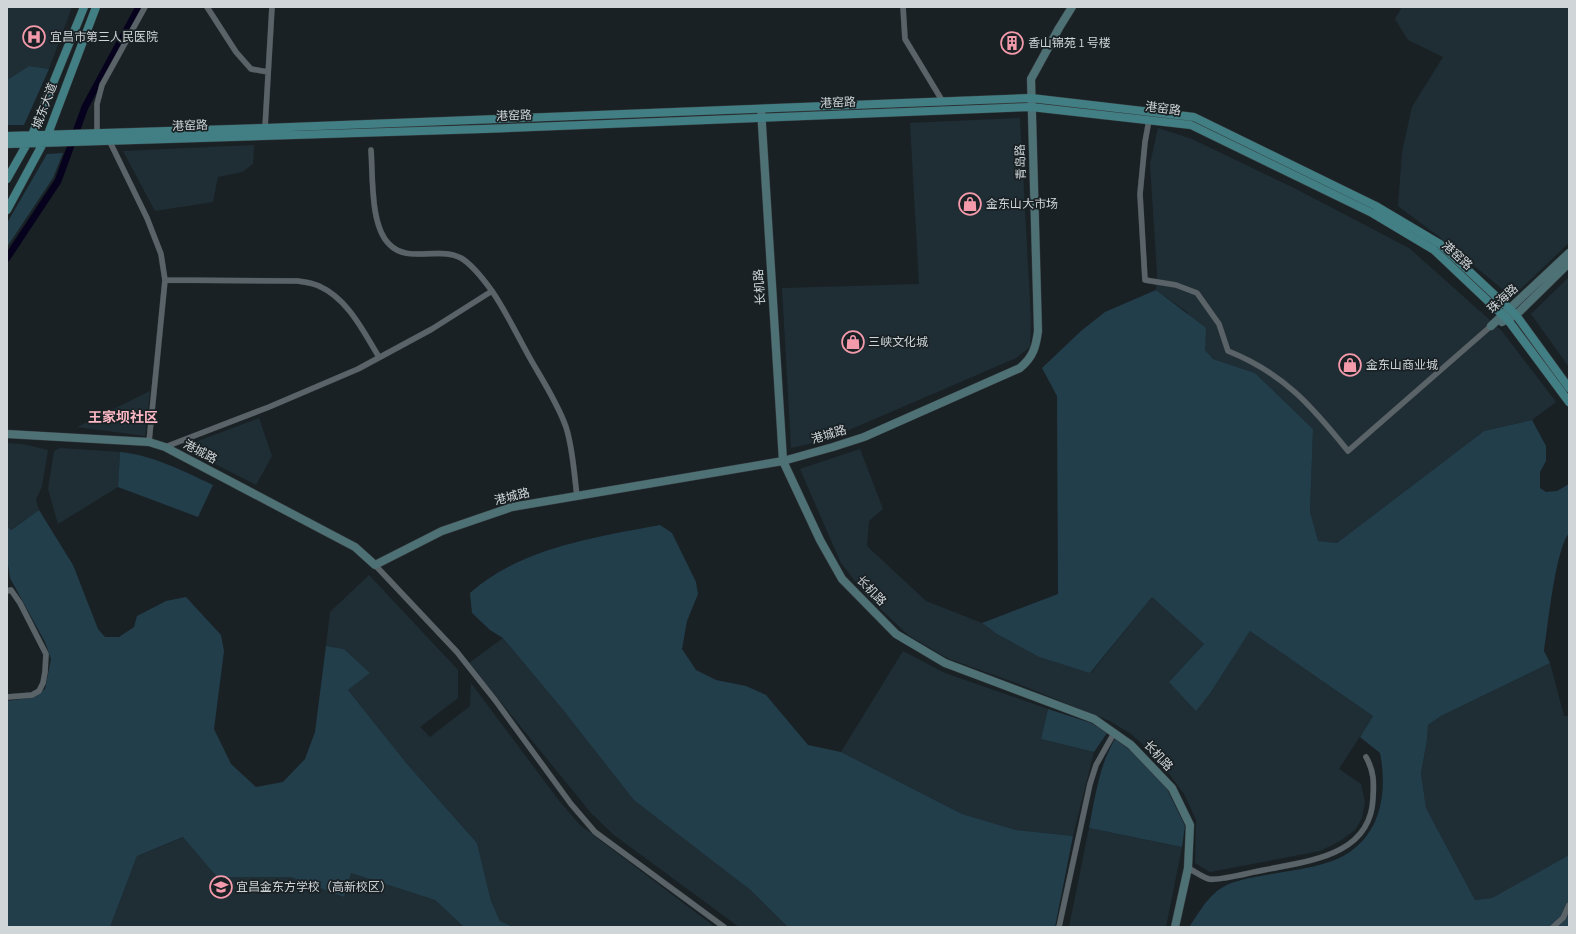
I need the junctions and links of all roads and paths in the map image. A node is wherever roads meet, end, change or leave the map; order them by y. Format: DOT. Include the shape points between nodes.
graph roads {
  1 [pos="84,7"];
  2 [pos="96,7"];
  3 [pos="145,7"];
  4 [pos="207,7"];
  5 [pos="272,7"];
  6 [pos="903,7"];
  7 [pos="1072,7"];
  8 [pos="268,72"];
  9 [pos="944,102"];
  10 [pos="1031,102"];
  11 [pos="761,109"];
  12 [pos="762,118"];
  13 [pos="1149,120"];
  14 [pos="265,128"];
  15 [pos="48,134"];
  16 [pos="32,135"];
  17 [pos="7,136"];
  18 [pos="93,136"];
  19 [pos="61,138"];
  20 [pos="109,140"];
  21 [pos="27,143"];
  22 [pos="43,143"];
  23 [pos="7,144"];
  24 [pos="371,150"];
  25 [pos="7,179"];
  26 [pos="7,210"];
  27 [pos="1569,253"];
  28 [pos="1569,263"];
  29 [pos="165,280"];
  30 [pos="492,291"];
  31 [pos="1512,312"];
  32 [pos="1506,318"];
  33 [pos="1491,326"];
  34 [pos="1035,350"];
  35 [pos="379,357"];
  36 [pos="1569,388"];
  37 [pos="1569,402"];
  38 [pos="7,434"];
  39 [pos="149,442"];
  40 [pos="164,447"];
  41 [pos="783,461"];
  42 [pos="577,496"];
  43 [pos="375,565"];
  44 [pos="7,591"];
  45 [pos="7,697"];
  46 [pos="1114,733"];
  47 [pos="1366,757"];
  48 [pos="1188,868"];
  49 [pos="1569,905"];
  50 [pos="724,927"];
  51 [pos="1060,927"];
  52 [pos="1175,927"];
  53 [pos="1553,927"];
  1 -- 16 [label="main road, 城东大道"];
  2 -- 15 [label="main road, 城东大道"];
  3 -- 18 [label="street" via="102,85"];
  4 -- 8 [label="street" via="236,52 251,69"];
  5 -- 8 [label="street"];
  6 -- 9 [label="street" via="906,39"];
  7 -- 10 [label="street, 青岛路" via="1031,79"];
  8 -- 14 [label="street"];
  9 -- 10 [label="main road, 港窑路"];
  9 -- 11 [label="main road, 港窑路"];
  10 -- 12 [label="main road, 港窑路"];
  10 -- 13 [label="main road, 港窑路"];
  10 -- 31 [label="main road, 港窑路" via="1194,117 1376,206 1434,240"];
  10 -- 34 [label="street, 青岛路" via="1038,331"];
  11 -- 12 [label="street, 长机路"];
  11 -- 14 [label="main road, 港窑路"];
  12 -- 20 [label="main road, 港窑路" via="483,130"];
  12 -- 41 [label="street, 长机路"];
  13 -- 32 [label="main road, 港窑路" via="1191,125 1372,213 1434,250"];
  13 -- 33 [label="street" via="1140,194 1145,280 1176,285 1197,293 1219,324 1228,351 1250,360 1290,386 1348,451"];
  14 -- 18 [label="main road, 港窑路"];
  15 -- 16 [label="main road, 港窑路"];
  15 -- 19 [label="main road, 港窑路"];
  15 -- 22 [label="main road, 城东大道"];
  16 -- 17 [label="main road, 港窑路"];
  16 -- 21 [label="main road, 城东大道"];
  18 -- 19 [label="main road, 港窑路"];
  18 -- 20 [label="main road, 港窑路"];
  19 -- 22 [label="main road, 港窑路"];
  20 -- 29 [label="street" via="147,218 161,254"];
  21 -- 22 [label="main road, 港窑路"];
  21 -- 23 [label="main road, 港窑路"];
  21 -- 25 [label="main road, 城东大道"];
  22 -- 26 [label="main road, 城东大道"];
  24 -- 30 [label="street" via="376,218 388,244 399,252 413,255 442,254 460,258 473,268"];
  27 -- 31 [label="street, 珠海路"];
  28 -- 31 [label="street, 珠海路"];
  29 -- 35 [label="street" via="298,281 319,285 350,311"];
  29 -- 39 [label="street"];
  30 -- 35 [label="street" via="432,329"];
  30 -- 42 [label="street" via="566,426"];
  31 -- 32 [label="street, 珠海路"];
  31 -- 36 [label="main road, 港窑路"];
  32 -- 33 [label="street, 珠海路"];
  32 -- 37 [label="main road, 港窑路"];
  34 -- 41 [label="street, 港城路" via="1020,368 864,437"];
  35 -- 40 [label="street" via="358,369 269,407"];
  38 -- 39 [label="street, 港城路"];
  39 -- 40 [label="street, 港城路"];
  40 -- 43 [label="street, 港城路" via="355,547"];
  41 -- 42 [label="street, 港城路"];
  41 -- 46 [label="street, 长机路" via="820,540 842,579 896,634 945,664 1094,719"];
  42 -- 43 [label="street, 港城路" via="505,509 442,531"];
  43 -- 50 [label="street" via="457,652 571,804 595,832"];
  44 -- 45 [label="street" via="11,590 20,603 46,654 45,672 39,691 32,695"];
  46 -- 48 [label="street, 长机路" via="1132,744 1172,788 1190,825"];
  46 -- 51 [label="street" via="1096,765 1090,784"];
  47 -- 48 [label="street" via="1374,778 1370,816 1352,842 1338,851 1318,859 1209,879"];
  48 -- 52 [label="street, 长机路"];
  49 -- 53 [label="street" via="1563,918"];
}
